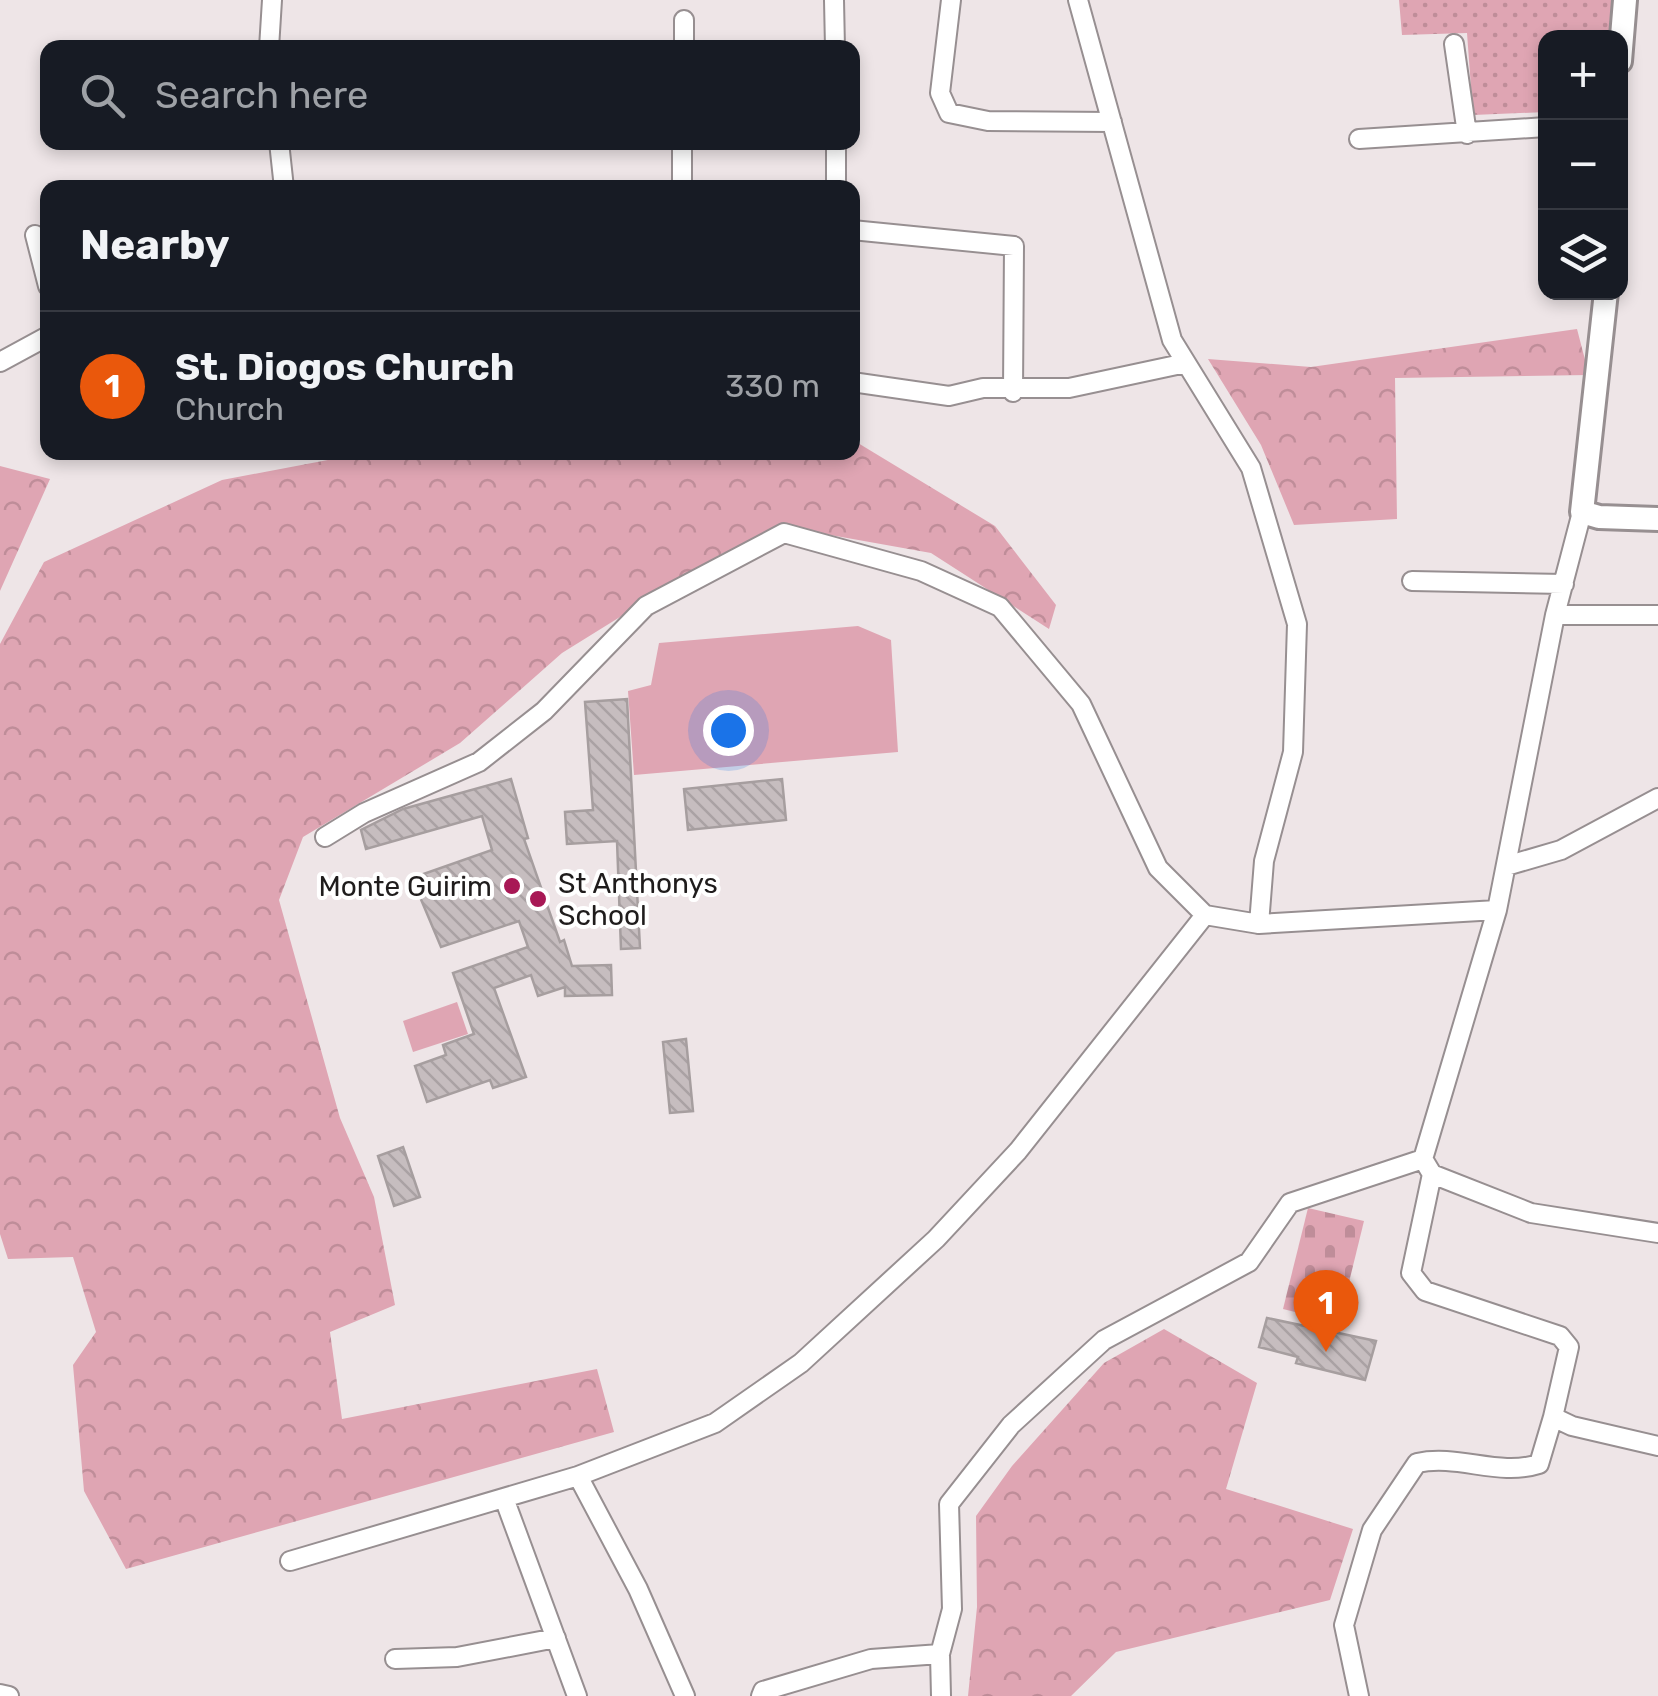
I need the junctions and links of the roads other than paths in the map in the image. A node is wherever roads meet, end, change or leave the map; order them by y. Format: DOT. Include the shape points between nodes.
graph roads {
  1 [pos="272,0"];
  2 [pos="834,0"];
  3 [pos="951,0"];
  4 [pos="1078,0"];
  5 [pos="1624,0"];
  6 [pos="684,20"];
  7 [pos="1622,30"];
  8 [pos="270,40"];
  9 [pos="684,40"];
  10 [pos="835,40"];
  11 [pos="1454,44"];
  12 [pos="1112,122"];
  13 [pos="1538,128"];
  14 [pos="1467,134"];
  15 [pos="1358,139"];
  16 [pos="280,150"];
  17 [pos="682,150"];
  18 [pos="836,150"];
  19 [pos="283,180"];
  20 [pos="682,180"];
  21 [pos="836,180"];
  22 [pos="860,231"];
  23 [pos="35,236"];
  24 [pos="40,255"];
  25 [pos="1605,300"];
  26 [pos="40,340"];
  27 [pos="0,362"];
  28 [pos="1186,363"];
  29 [pos="860,383"];
  30 [pos="1014,392"];
  31 [pos="1582,512"];
  32 [pos="1658,519"];
  33 [pos="1412,580"];
  34 [pos="1564,584"];
  35 [pos="1555,615"];
  36 [pos="1658,615"];
  37 [pos="1658,798"];
  38 [pos="324,837"];
  39 [pos="1506,866"];
  40 [pos="1498,910"];
  41 [pos="1205,915"];
  42 [pos="1259,924"];
  43 [pos="1428,1167"];
  44 [pos="1658,1233"];
  45 [pos="1553,1417"];
  46 [pos="1658,1446"];
  47 [pos="578,1476"];
  48 [pos="504,1498"];
  49 [pos="290,1561"];
  50 [pos="556,1638"];
  51 [pos="940,1654"];
  52 [pos="395,1659"];
  53 [pos="0,1694"];
  54 [pos="9,1696"];
  55 [pos="577,1696"];
  56 [pos="685,1696"];
  57 [pos="760,1696"];
  58 [pos="941,1696"];
  59 [pos="1359,1696"];
  1 -- 8 [label="street"];
  2 -- 10 [label="street"];
  3 -- 12 [label="street" via="940,93 949,114 988,121"];
  4 -- 12 [label="street"];
  5 -- 7 [label="street"];
  6 -- 9 [label="street"];
  11 -- 14 [label="street"];
  12 -- 28 [label="street" via="1172,340"];
  13 -- 14 [label="street"];
  14 -- 15 [label="street"];
  16 -- 19 [label="street"];
  17 -- 20 [label="street"];
  18 -- 21 [label="street"];
  22 -- 30 [label="street" via="1014,246"];
  23 -- 24 [label="street"];
  25 -- 31 [label="street"];
  26 -- 27 [label="street"];
  28 -- 30 [label="street" via="1069,388"];
  28 -- 42 [label="street" via="1251,468 1297,624 1293,752 1264,861"];
  29 -- 30 [label="street" via="949,396 982,388"];
  31 -- 32 [label="street"];
  31 -- 34 [label="street"];
  33 -- 34 [label="street"];
  34 -- 35 [label="street"];
  35 -- 36 [label="street"];
  35 -- 39 [label="street"];
  37 -- 39 [label="street" via="1561,850"];
  38 -- 41 [label="street" via="479,762 544,711 646,606 784,532 922,571 1000,607 1081,704 1158,868"];
  39 -- 40 [label="street"];
  40 -- 42 [label="street"];
  40 -- 43 [label="street"];
  41 -- 42 [label="street"];
  41 -- 47 [label="street" via="1018,1151 801,1364 714,1423"];
  43 -- 44 [label="street" via="1531,1213"];
  43 -- 45 [label="street" via="1411,1272 1425,1291 1560,1336 1570,1347"];
  43 -- 51 [label="street" via="1290,1203 1249,1262 1104,1340 1011,1425 949,1504 952,1609"];
  45 -- 46 [label="street"];
  45 -- 59 [label="street" via="1539,1464 1517,1471 1443,1458 1417,1463 1372,1530 1344,1626"];
  47 -- 48 [label="street"];
  47 -- 56 [label="street"];
  48 -- 49 [label="street"];
  48 -- 50 [label="street"];
  50 -- 52 [label="street" via="457,1657"];
  50 -- 55 [label="street"];
  51 -- 57 [label="street" via="871,1659"];
  51 -- 58 [label="street"];
  53 -- 54 [label="street"];
}
